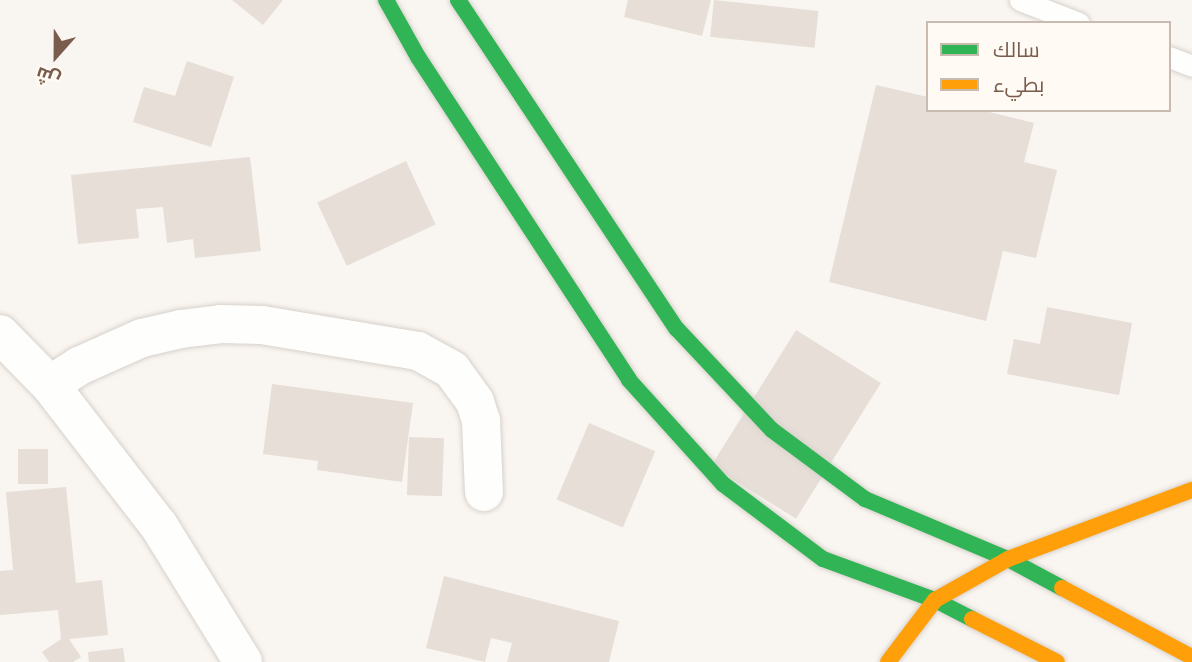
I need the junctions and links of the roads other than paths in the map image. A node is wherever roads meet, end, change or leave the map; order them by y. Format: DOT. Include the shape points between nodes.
graph roads {
  1 [pos="386,0"];
  2 [pos="458,0"];
  3 [pos="1020,0"];
  4 [pos="1074,21"];
  5 [pos="1171,58"];
  6 [pos="1192,66"];
  7 [pos="0,334"];
  8 [pos="50,385"];
  9 [pos="1192,490"];
  10 [pos="484,492"];
  11 [pos="1008,559"];
  12 [pos="935,600"];
  13 [pos="1192,657"];
  14 [pos="243,662"];
  15 [pos="888,662"];
  16 [pos="1056,662"];
  1 -- 12 [label="main road" via="418,57 629,380 723,484 823,559"];
  2 -- 11 [label="main road" via="677,329 772,430 864,499"];
  3 -- 4 [label="lane"];
  5 -- 6 [label="lane"];
  7 -- 8 [label="street"];
  8 -- 10 [label="street" via="99,355 142,338 221,324 262,325 418,351 452,370 475,402 481,421"];
  8 -- 14 [label="street" via="159,526"];
  9 -- 11 [label="main road"];
  11 -- 12 [label="main road"];
  11 -- 13 [label="main road"];
  12 -- 15 [label="main road"];
  12 -- 16 [label="main road"];
}
